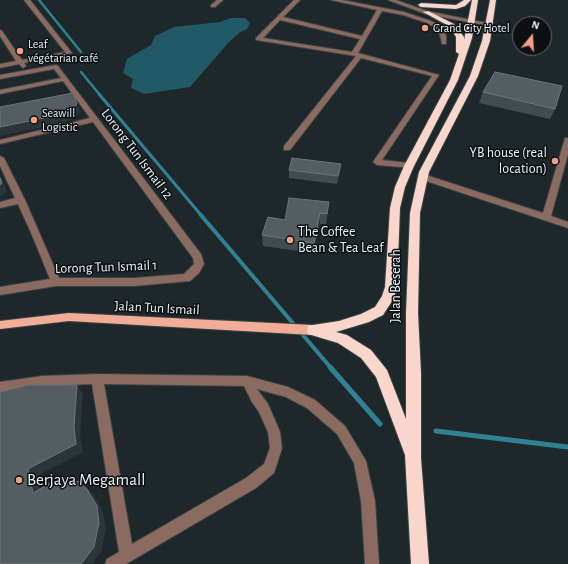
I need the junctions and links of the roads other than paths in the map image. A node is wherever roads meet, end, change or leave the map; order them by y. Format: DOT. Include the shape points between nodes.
graph roads {
  1 [pos="27,0"];
  2 [pos="220,0"];
  3 [pos="298,0"];
  4 [pos="334,0"];
  5 [pos="391,0"];
  6 [pos="407,0"];
  7 [pos="468,0"];
  8 [pos="475,0"];
  9 [pos="493,0"];
  10 [pos="421,5"];
  11 [pos="214,6"];
  12 [pos="411,8"];
  13 [pos="381,9"];
  14 [pos="426,12"];
  15 [pos="404,14"];
  16 [pos="279,18"];
  17 [pos="472,18"];
  18 [pos="489,21"];
  19 [pos="0,32"];
  20 [pos="364,38"];
  21 [pos="444,43"];
  22 [pos="357,55"];
  23 [pos="21,62"];
  24 [pos="460,63"];
  25 [pos="0,66"];
  26 [pos="58,69"];
  27 [pos="27,72"];
  28 [pos="0,77"];
  29 [pos="65,79"];
  30 [pos="0,83"];
  31 [pos="0,92"];
  32 [pos="95,119"];
  33 [pos="568,140"];
  34 [pos="0,142"];
  35 [pos="287,148"];
  36 [pos="0,158"];
  37 [pos="409,166"];
  38 [pos="422,177"];
  39 [pos="21,200"];
  40 [pos="0,205"];
  41 [pos="546,218"];
  42 [pos="568,225"];
  43 [pos="198,257"];
  44 [pos="56,282"];
  45 [pos="0,291"];
  46 [pos="0,325"];
  47 [pos="308,330"];
  48 [pos="97,379"];
  49 [pos="247,381"];
  50 [pos="0,387"];
  51 [pos="413,458"];
  52 [pos="127,555"];
  53 [pos="112,564"];
  54 [pos="372,564"];
  55 [pos="420,564"];
  1 -- 23 [label="street" via="69,53"];
  2 -- 11 [label="street"];
  3 -- 16 [label="street"];
  4 -- 13 [label="street"];
  5 -- 12 [label="street"];
  6 -- 10 [label="street"];
  7 -- 10 [label="highway" via="456,7"];
  8 -- 17 [label="highway, Jalan Beserah"];
  9 -- 18 [label="highway, Jalan Beserah"];
  10 -- 17 [label="street"];
  12 -- 14 [label="street"];
  12 -- 15 [label="street"];
  13 -- 15 [label="street"];
  13 -- 20 [label="street"];
  14 -- 17 [label="street"];
  14 -- 24 [label="highway" via="442,18 456,30 460,37"];
  15 -- 21 [label="street" via="438,27"];
  16 -- 20 [label="street"];
  16 -- 22 [label="street" via="258,40"];
  17 -- 18 [label="street"];
  17 -- 24 [label="highway, Jalan Beserah"];
  18 -- 38 [label="highway, Jalan Beserah" via="486,41 474,76"];
  19 -- 23 [label="street"];
  20 -- 22 [label="street"];
  22 -- 35 [label="street"];
  22 -- 37 [label="street" via="436,75 377,162"];
  23 -- 25 [label="street"];
  23 -- 27 [label="street"];
  24 -- 37 [label="highway, Jalan Beserah" via="454,80"];
  26 -- 27 [label="street"];
  26 -- 29 [label="street, Lorong Tun Ismail 12"];
  26 -- 30 [label="street"];
  27 -- 28 [label="street"];
  29 -- 31 [label="street"];
  29 -- 32 [label="street, Lorong Tun Ismail 12"];
  32 -- 34 [label="street"];
  32 -- 43 [label="street, Lorong Tun Ismail 12"];
  33 -- 41 [label="street"];
  36 -- 39 [label="street"];
  37 -- 47 [label="highway, Jalan Beserah" via="395,208 391,287 388,298 379,311 372,315 339,326"];
  38 -- 41 [label="street"];
  38 -- 51 [label="highway, Jalan Beserah" via="415,213 413,254"];
  39 -- 40 [label="street"];
  39 -- 44 [label="street"];
  41 -- 42 [label="street"];
  43 -- 44 [label="street, Lorong Tun Ismail 1" via="199,264 196,270 186,278 134,282"];
  44 -- 45 [label="street, Lorong Tun Ismail 1"];
  46 -- 47 [label="main road, Jalan Tun Ismail" via="69,318"];
  47 -- 51 [label="highway" via="342,339 366,354 382,374"];
  48 -- 49 [label="street"];
  48 -- 50 [label="street" via="42,381"];
  48 -- 52 [label="street"];
  49 -- 52 [label="street" via="264,408 274,432 276,448 269,468 251,483"];
  49 -- 54 [label="street" via="288,392 311,404 341,430 360,461 368,501"];
  51 -- 55 [label="highway, Jalan Beserah"];
  52 -- 53 [label="street"];
}
